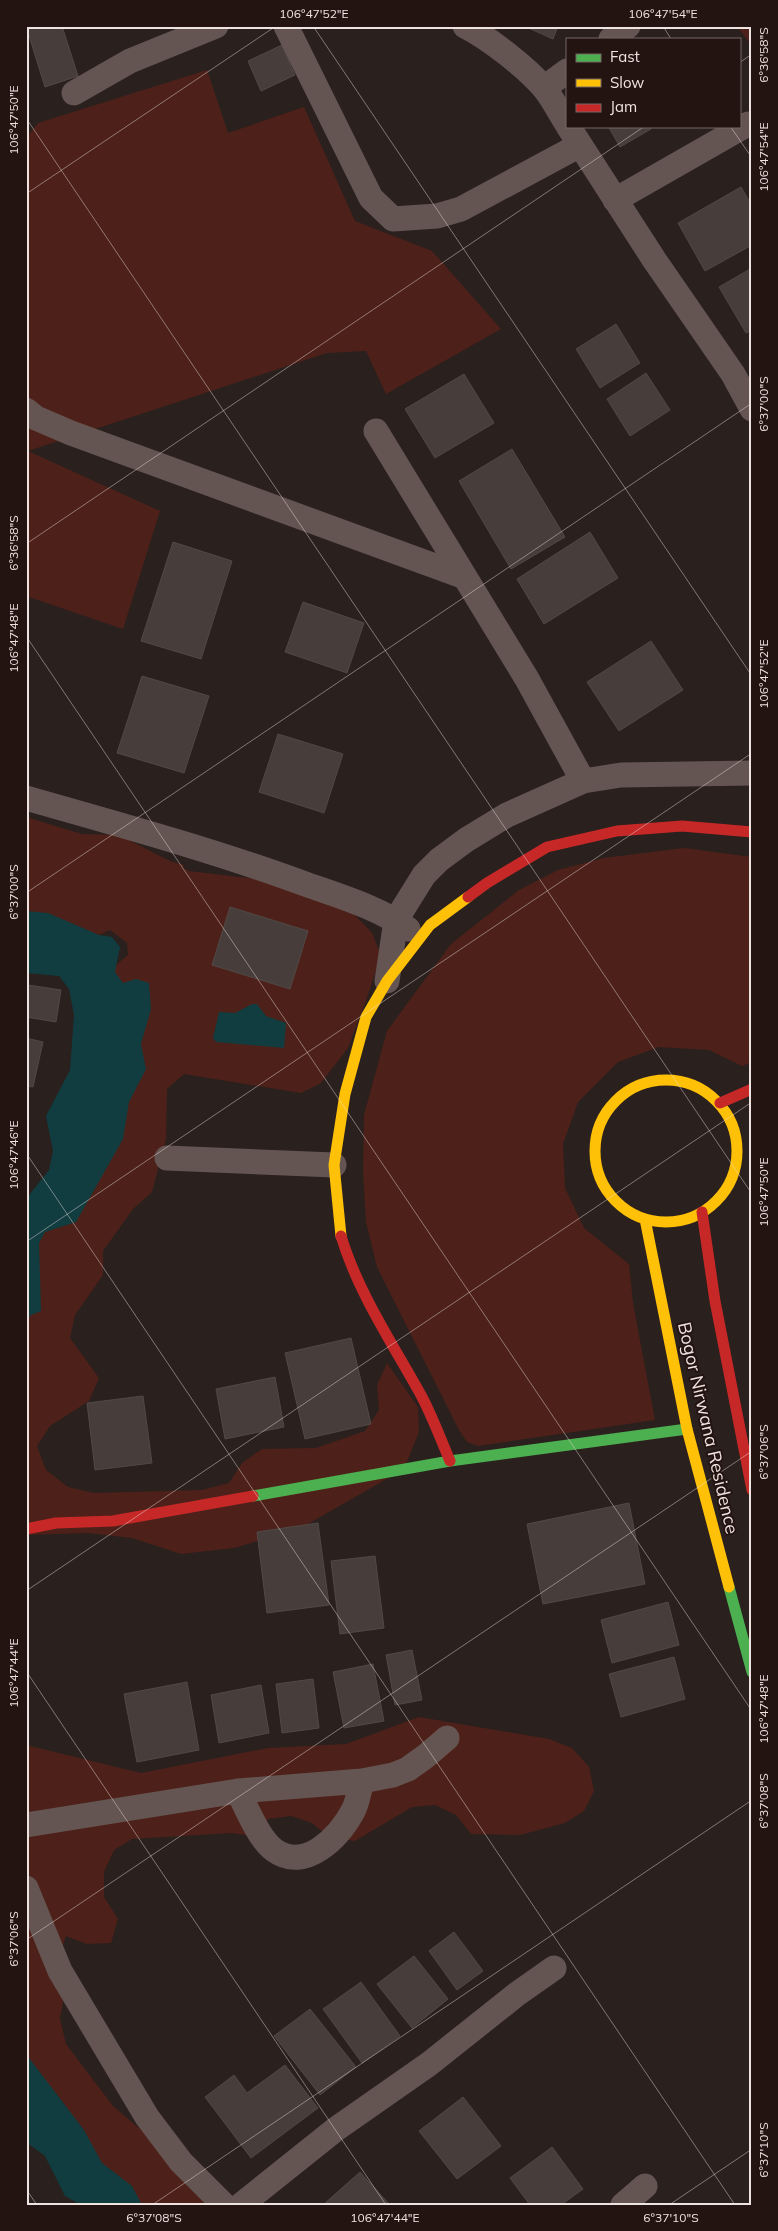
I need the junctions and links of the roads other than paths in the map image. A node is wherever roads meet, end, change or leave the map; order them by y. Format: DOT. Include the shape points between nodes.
graph roads {
  1 [pos="216,26"];
  2 [pos="286,26"];
  3 [pos="465,26"];
  4 [pos="628,26"];
  5 [pos="612,38"];
  6 [pos="566,72"];
  7 [pos="544,88"];
  8 [pos="74,93"];
  9 [pos="566,123"];
  10 [pos="748,124"];
  11 [pos="572,132"];
  12 [pos="615,200"];
  13 [pos="752,409"];
  14 [pos="26,410"];
  15 [pos="376,431"];
  16 [pos="465,577"];
  17 [pos="752,772"];
  18 [pos="583,782"];
  19 [pos="26,798"];
  20 [pos="752,832"];
  21 [pos="396,920"];
  22 [pos="420,937"];
  23 [pos="387,981"];
  24 [pos="752,1089"];
  25 [pos="720,1103"];
  26 [pos="167,1158"];
  27 [pos="334,1166"];
  28 [pos="702,1212"];
  29 [pos="645,1219"];
  30 [pos="687,1429"];
  31 [pos="450,1461"];
  32 [pos="748,1463"];
  33 [pos="752,1490"];
  34 [pos="26,1529"];
  35 [pos="752,1672"];
  36 [pos="447,1738"];
  37 [pos="362,1781"];
  38 [pos="238,1791"];
  39 [pos="26,1825"];
  40 [pos="26,1888"];
  41 [pos="554,1968"];
  42 [pos="646,2186"];
  43 [pos="224,2205"];
  44 [pos="241,2205"];
  45 [pos="623,2205"];
  1 -- 8 [label="street" via="130,61"];
  2 -- 11 [label="street" via="370,198 393,219 437,216 462,209"];
  3 -- 7 [label="street" via="514,61"];
  4 -- 5 [label="street"];
  6 -- 7 [label="street"];
  7 -- 9 [label="street"];
  10 -- 12 [label="street"];
  11 -- 12 [label="street"];
  12 -- 13 [label="street" via="733,374"];
  14 -- 16 [label="street" via="36,418 71,433"];
  15 -- 16 [label="street"];
  16 -- 18 [label="street" via="527,679"];
  17 -- 18 [label="street" via="621,775"];
  18 -- 21 [label="street" via="507,815 453,850 424,875"];
  19 -- 21 [label="street" via="246,862"];
  20 -- 22 [label="street" via="682,826 617,831 547,847 487,883 430,925"];
  21 -- 22 [label="street"];
  21 -- 23 [label="street"];
  22 -- 23 [label="street"];
  23 -- 27 [label="street" via="366,1018 345,1094"];
  24 -- 25 [label="street"];
  25 -- 28 [label="street" via="741,1142 730,1182 718,1199"];
  25 -- 29 [label="street" via="699,1087 674,1080 648,1082 624,1093 605,1112 596,1137 595,1163 604,1188 622,1207"];
  26 -- 27 [label="street"];
  27 -- 31 [label="street" via="339,1228 346,1252 374,1316 423,1399"];
  28 -- 29 [label="street" via="683,1220"];
  28 -- 32 [label="street, Bogor Nirwana Residence" via="715,1302"];
  29 -- 30 [label="street, Bogor Nirwana Residence"];
  30 -- 31 [label="street"];
  30 -- 35 [label="street, Bogor Nirwana Residence"];
  31 -- 34 [label="street" via="113,1521 56,1523"];
  32 -- 33 [label="street, Bogor Nirwana Residence"];
  36 -- 37 [label="street" via="408,1769"];
  37 -- 38 [label="street"];
  37 -- 38 [label="street" via="354,1810 339,1830 310,1855 295,1859 274,1850 259,1831"];
  38 -- 39 [label="street"];
  40 -- 43 [label="street" via="60,1971 147,2117 181,2162"];
  41 -- 44 [label="street" via="429,2064 336,2129"];
  42 -- 45 [label="street"];
}
